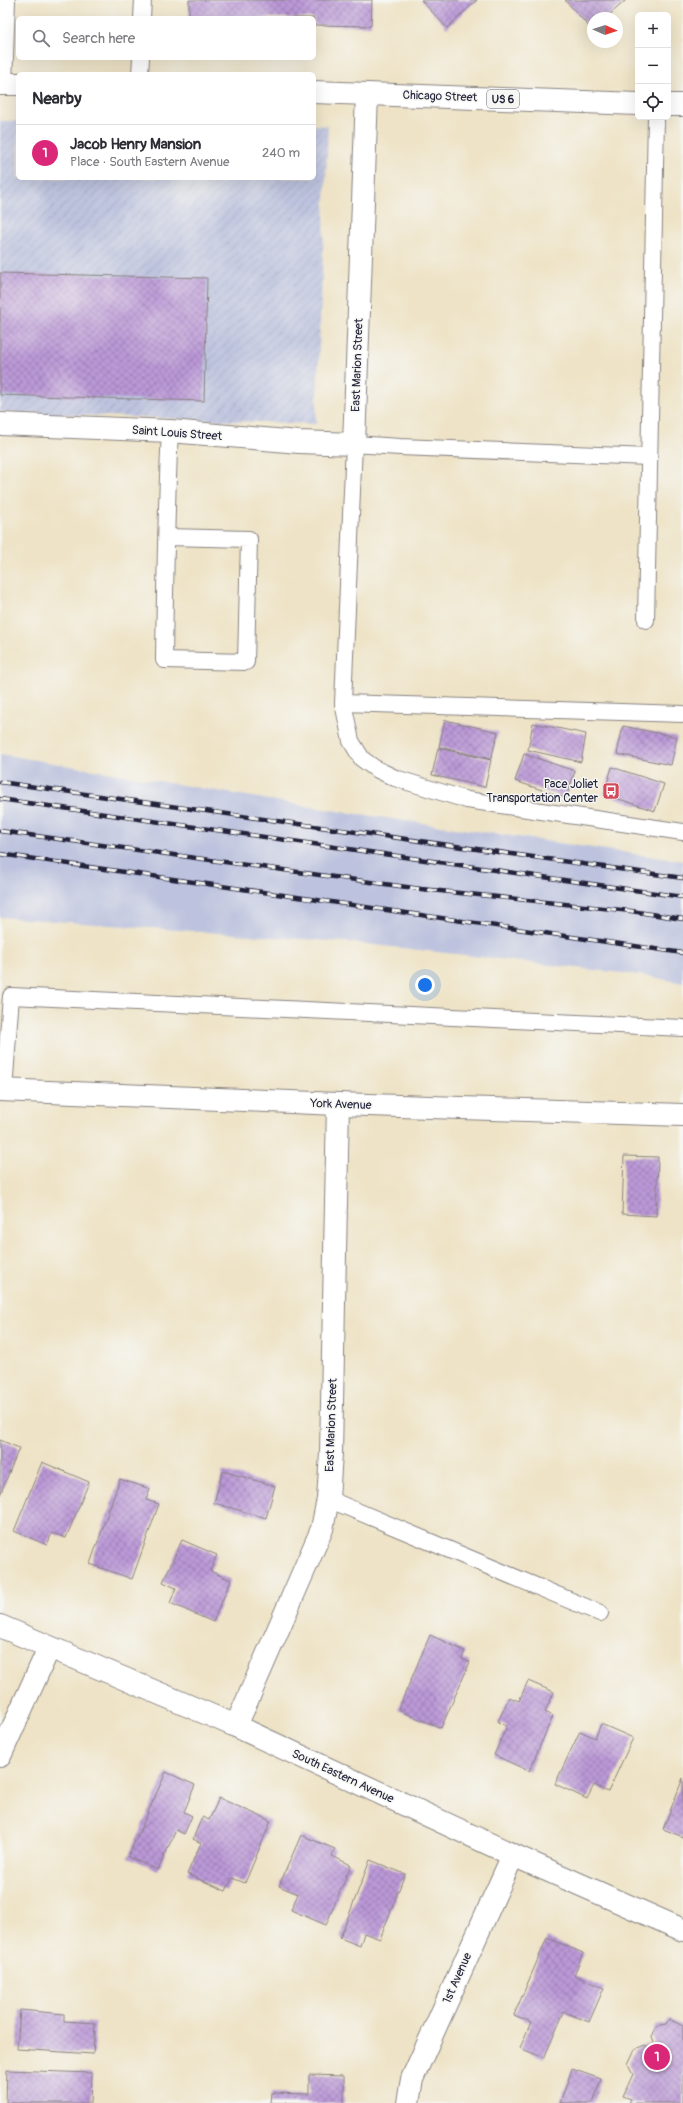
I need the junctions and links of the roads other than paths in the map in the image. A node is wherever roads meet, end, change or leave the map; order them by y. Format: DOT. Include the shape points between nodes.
graph roads {
  1 [pos="7,0"];
  2 [pos="143,0"];
  3 [pos="142,16"];
  4 [pos="141,60"];
  5 [pos="140,72"];
  6 [pos="7,84"];
  7 [pos="316,92"];
  8 [pos="368,94"];
  9 [pos="635,104"];
  10 [pos="671,105"];
  11 [pos="683,105"];
  12 [pos="656,120"];
  13 [pos="0,424"];
  14 [pos="170,431"];
  15 [pos="354,444"];
  16 [pos="649,457"];
  17 [pos="167,537"];
  18 [pos="646,620"];
  19 [pos="343,703"];
  20 [pos="683,714"];
  21 [pos="683,832"];
  22 [pos="683,1028"];
  23 [pos="2,1090"];
  24 [pos="338,1104"];
  25 [pos="683,1115"];
  26 [pos="328,1499"];
  27 [pos="600,1613"];
  28 [pos="0,1626"];
  29 [pos="49,1648"];
  30 [pos="236,1726"];
  31 [pos="0,1756"];
  32 [pos="513,1855"];
  33 [pos="683,1930"];
  34 [pos="408,2103"];
  1 -- 6 [label="lane"];
  2 -- 3 [label="lane"];
  4 -- 5 [label="lane"];
  7 -- 8 [label="street, Chicago Street / US 6"];
  8 -- 9 [label="street, Chicago Street / US 6"];
  8 -- 15 [label="street, East Marion Street"];
  10 -- 11 [label="street"];
  12 -- 16 [label="lane"];
  13 -- 14 [label="street, Saint Louis Street"];
  14 -- 15 [label="street, Saint Louis Street"];
  14 -- 17 [label="lane"];
  15 -- 16 [label="lane"];
  15 -- 19 [label="lane, East Marion Street"];
  16 -- 18 [label="lane"];
  17 -- 17 [label="lane" via="249,539 246,662 164,660"];
  19 -- 20 [label="lane"];
  19 -- 21 [label="lane, East Marion Street" via="351,741 362,759 395,778 467,800"];
  22 -- 23 [label="lane" via="11,996"];
  23 -- 24 [label="street, York Avenue"];
  24 -- 25 [label="street, York Avenue"];
  24 -- 26 [label="street, East Marion Street"];
  26 -- 27 [label="lane"];
  26 -- 30 [label="street, East Marion Street" via="322,1529"];
  28 -- 29 [label="street, South Eastern Avenue"];
  29 -- 30 [label="street, South Eastern Avenue"];
  29 -- 31 [label="street"];
  30 -- 32 [label="street, South Eastern Avenue"];
  32 -- 33 [label="street, South Eastern Avenue"];
  32 -- 34 [label="street, 1st Avenue" via="412,2079"];
}
